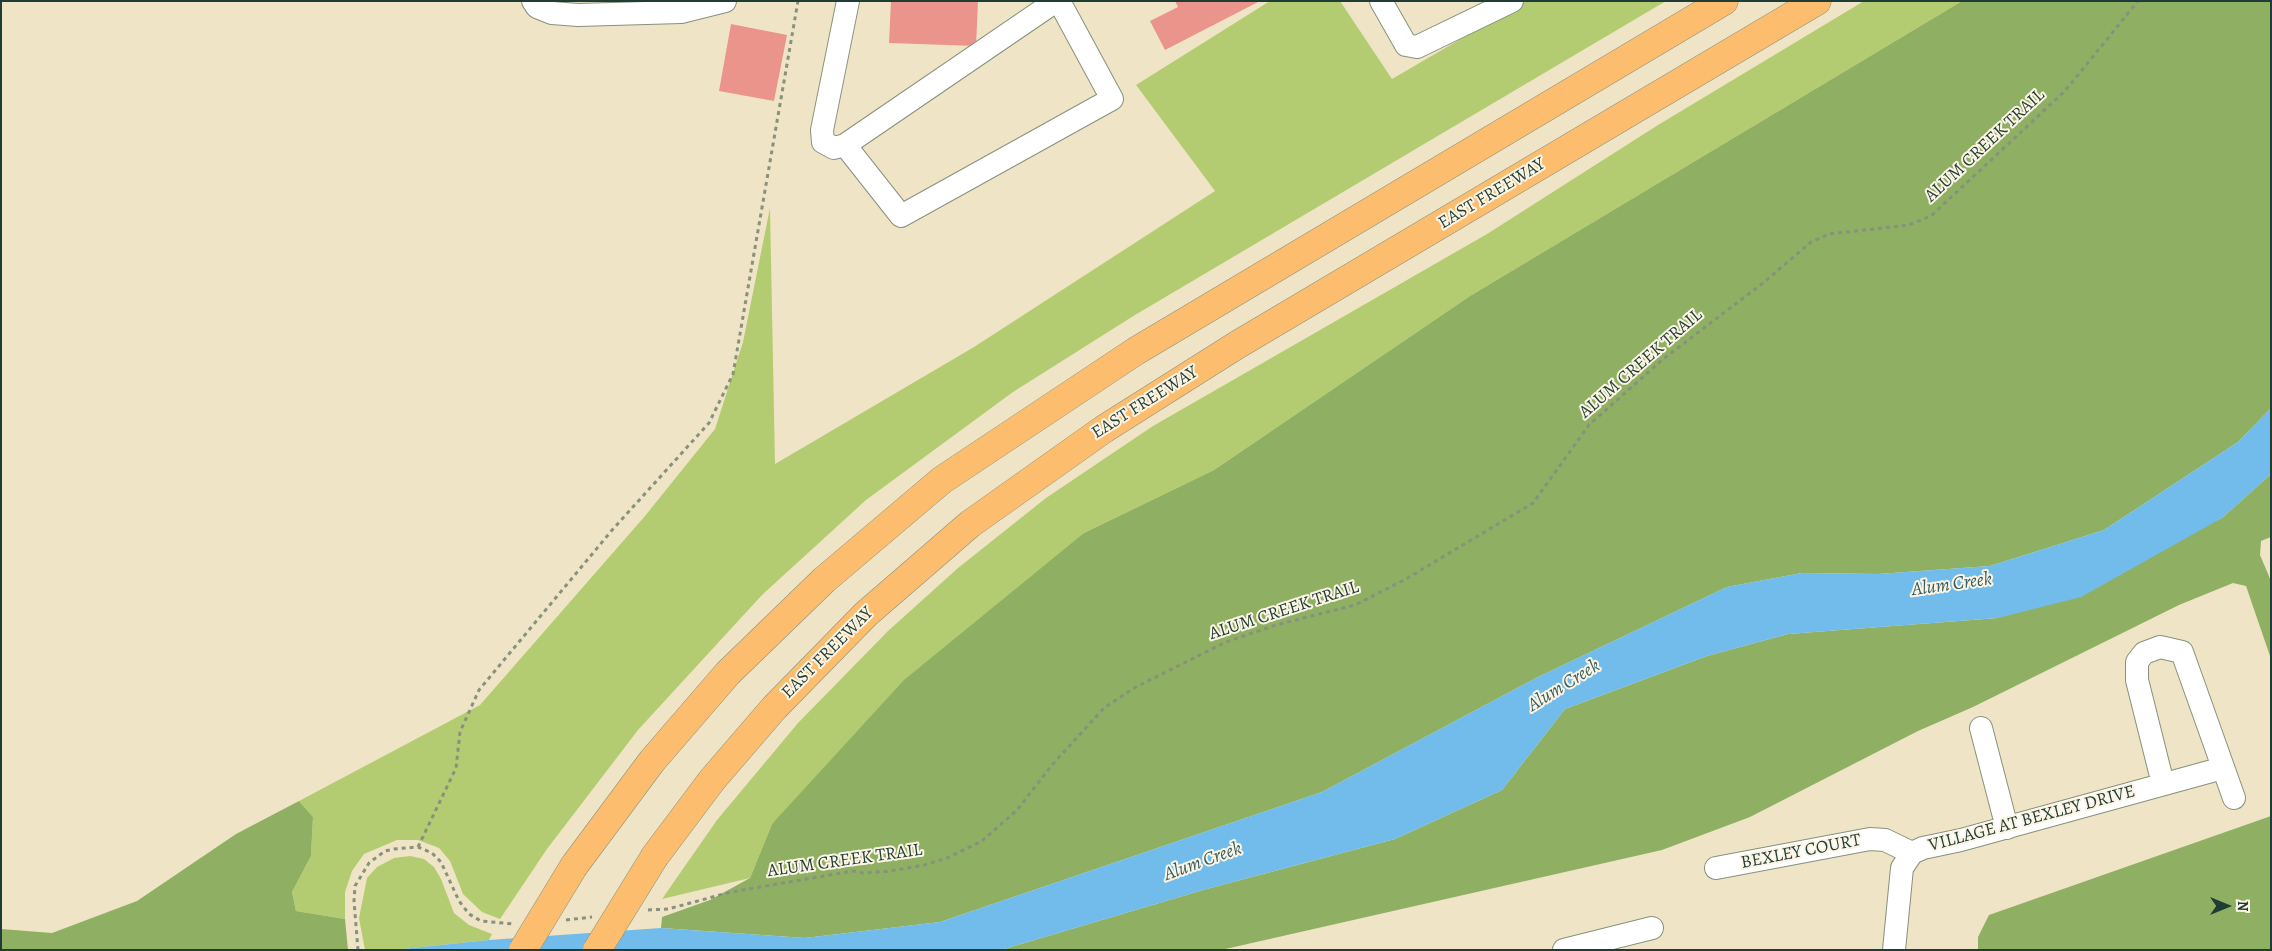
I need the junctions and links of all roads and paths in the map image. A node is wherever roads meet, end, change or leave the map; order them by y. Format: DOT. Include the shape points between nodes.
graph roads {
  1 [pos="533,1"];
  2 [pos="725,1"];
  3 [pos="798,1"];
  4 [pos="848,1"];
  5 [pos="1058,1"];
  6 [pos="1381,1"];
  7 [pos="1512,1"];
  8 [pos="1724,1"];
  9 [pos="1817,1"];
  10 [pos="2138,1"];
  11 [pos="1472,10"];
  12 [pos="845,145"];
  13 [pos="1981,728"];
  14 [pos="2223,768"];
  15 [pos="2163,784"];
  16 [pos="2234,798"];
  17 [pos="2007,828"];
  18 [pos="418,847"];
  19 [pos="1912,853"];
  20 [pos="1716,868"];
  21 [pos="644,910"];
  22 [pos="596,916"];
  23 [pos="557,921"];
  24 [pos="1652,928"];
  25 [pos="520,937"];
  26 [pos="358,950"];
  27 [pos="596,950"];
  28 [pos="1564,950"];
  29 [pos="1894,950"];
  1 -- 2 [label="street" via="537,7 552,13 578,15 681,12"];
  3 -- 18 [label="path" via="733,374 709,423 613,530 479,690 460,732 456,768"];
  4 -- 12 [label="street" via="822,130 823,142 834,148"];
  5 -- 12 [label="street"];
  5 -- 12 [label="street" via="1112,98 901,216"];
  6 -- 11 [label="street" via="1406,45 1417,47"];
  7 -- 11 [label="street"];
  8 -- 25 [label="highway, bridge" via="1136,351 942,480 824,580 728,673 652,762"];
  9 -- 27 [label="highway, EAST FREEWAY, bridge" via="1237,346 1096,434 970,524 866,614 780,701 712,780 655,856"];
  10 -- 21 [label="path, ALUM CREEK TRAIL" via="2065,90 1931,216 1909,225 1829,234 1811,242 1662,360 1589,425 1533,503 1406,579 1355,605 1276,625 1226,642 1136,687 1104,708 1052,764 1016,810 982,841 947,858 890,872 853,871 731,892 668,909"];
  13 -- 17 [label="street"];
  14 -- 15 [label="street, VILLAGE AT BEXLEY DRIVE"];
  14 -- 15 [label="street" via="2182,652 2160,647 2144,653 2137,662 2137,680"];
  14 -- 16 [label="street"];
  15 -- 17 [label="street, VILLAGE AT BEXLEY DRIVE"];
  17 -- 19 [label="street, VILLAGE AT BEXLEY DRIVE"];
  18 -- 25 [label="path" via="432,853 441,862 459,901 469,914"];
  18 -- 26 [label="path" via="385,851 369,863 355,886"];
  19 -- 20 [label="street, BEXLEY COURT" via="1885,840 1865,839"];
  19 -- 29 [label="street, VILLAGE AT BEXLEY DRIVE" via="1902,868"];
  22 -- 23 [label="path"];
  24 -- 28 [label="street"];
}
